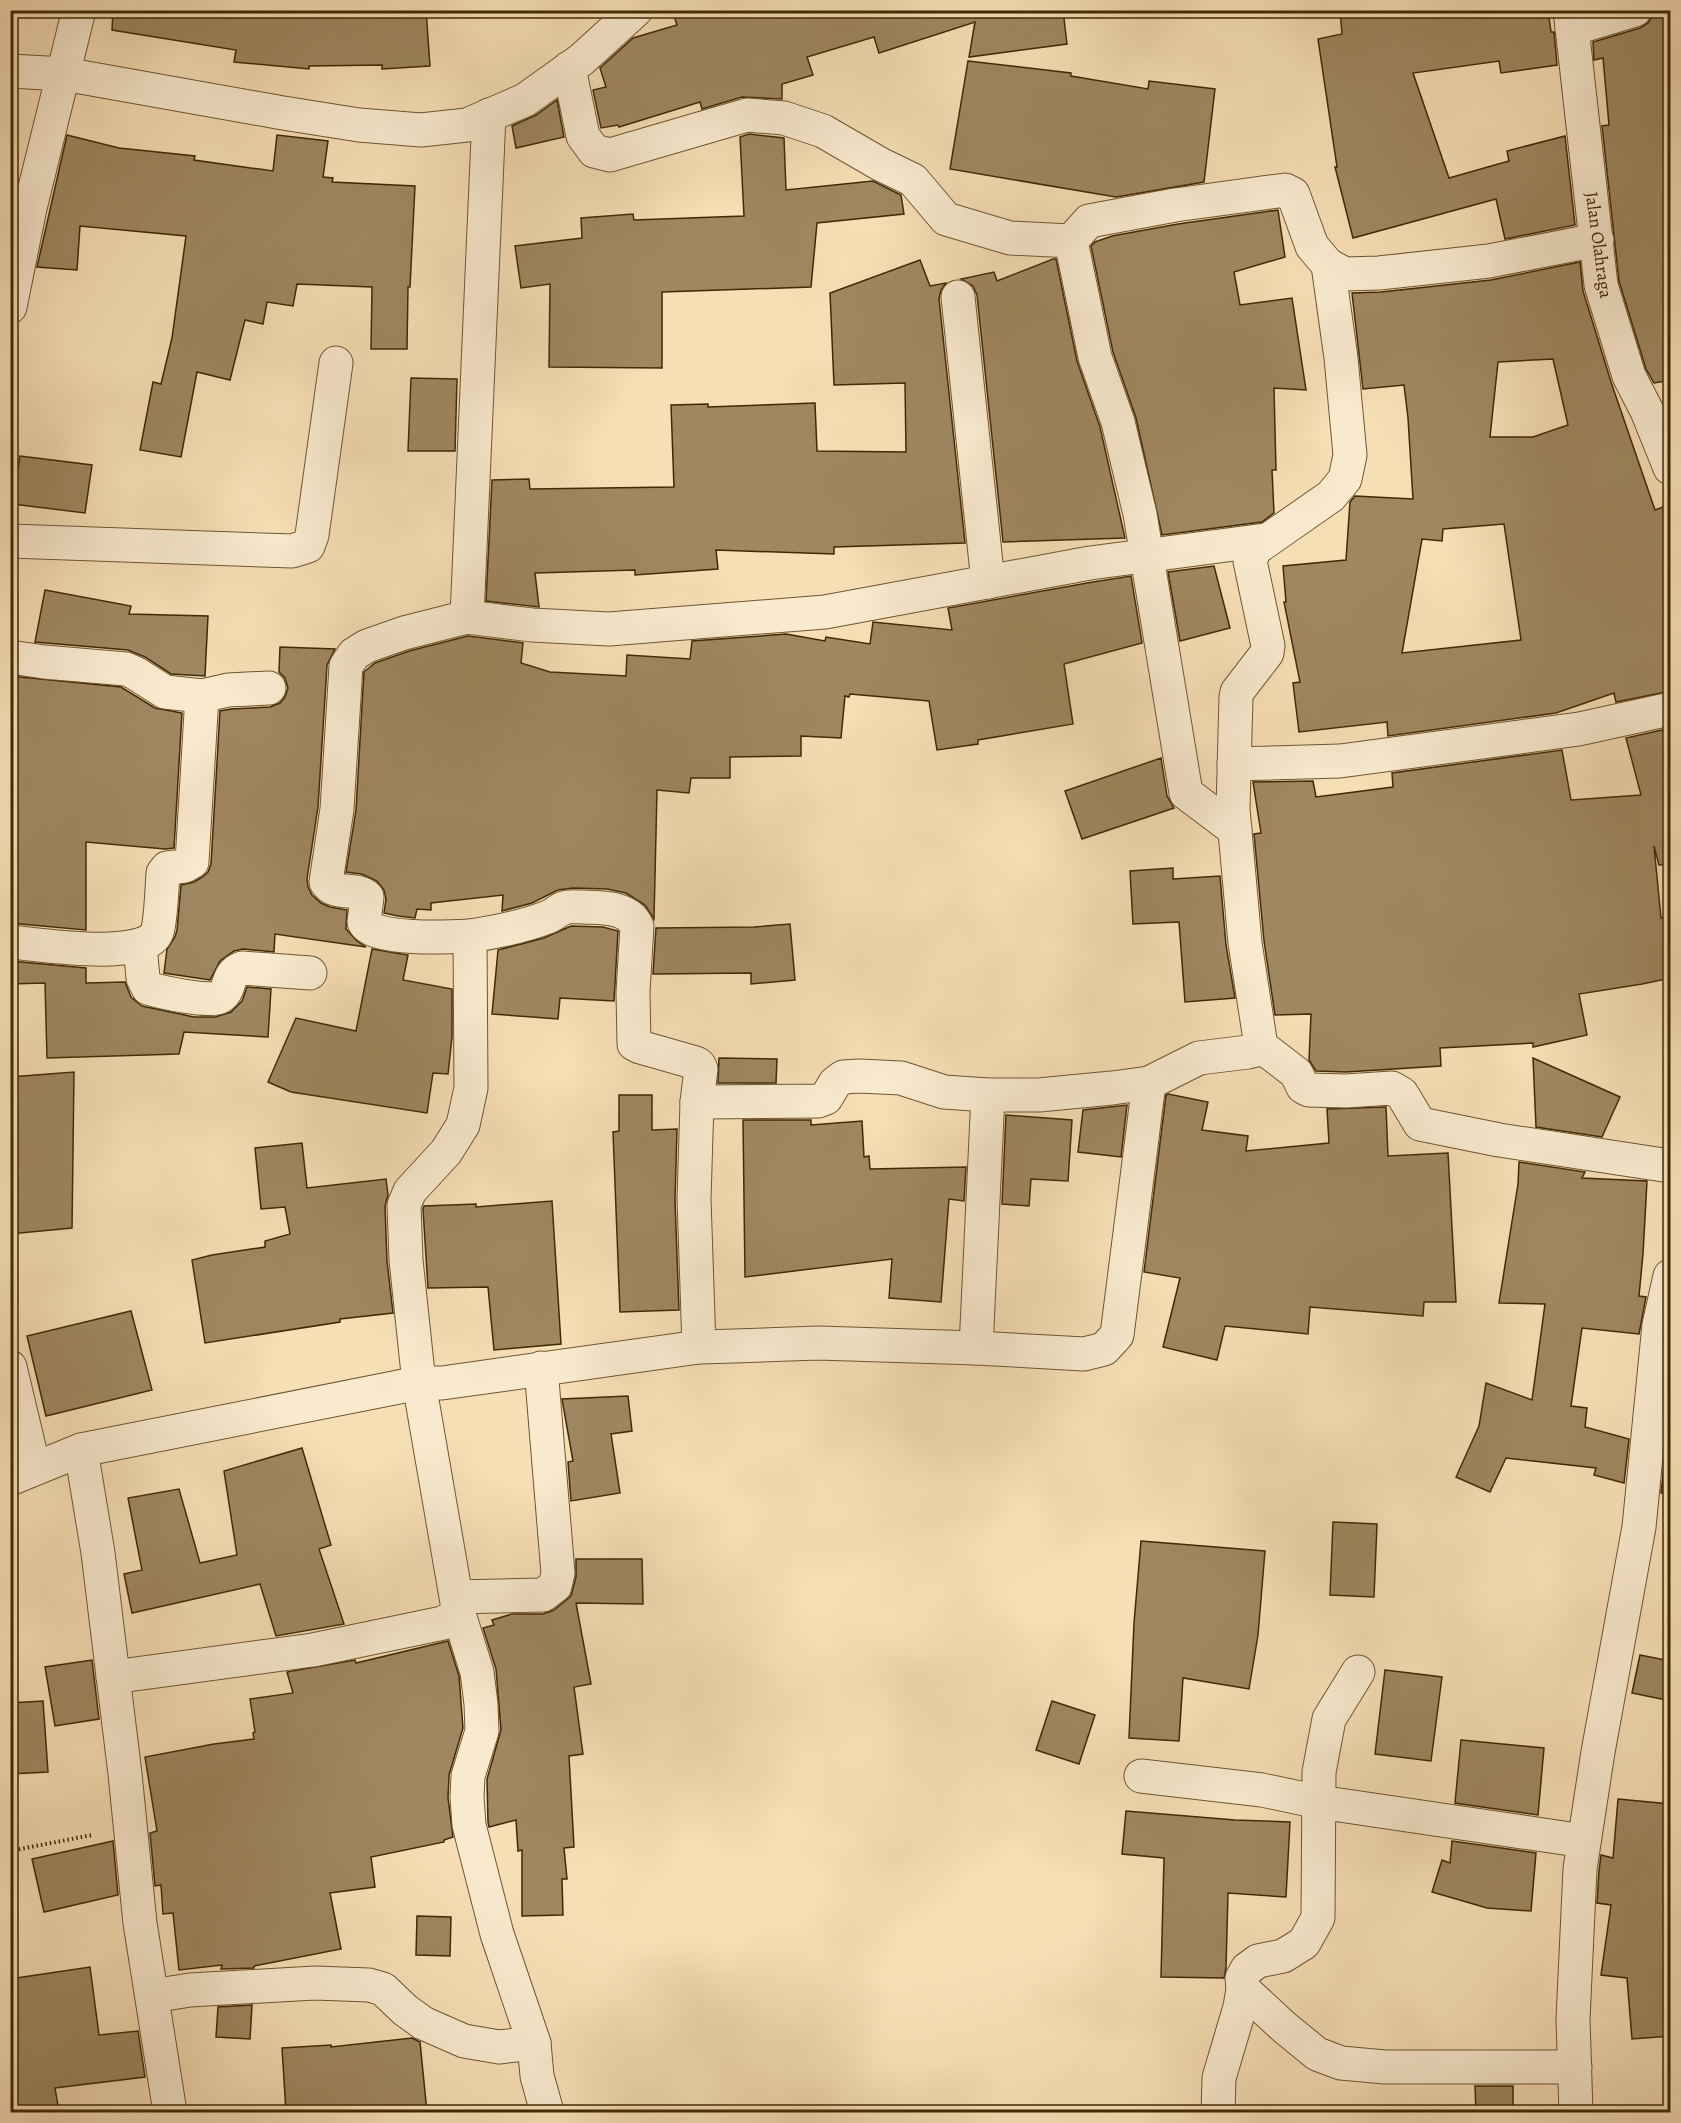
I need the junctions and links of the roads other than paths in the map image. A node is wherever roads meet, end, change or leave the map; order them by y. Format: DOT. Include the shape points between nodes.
graph roads {
  1 [pos="79,10"];
  2 [pos="636,10"];
  3 [pos="1635,10"];
  4 [pos="1571,20"];
  5 [pos="569,68"];
  6 [pos="10,71"];
  7 [pos="64,74"];
  8 [pos="489,115"];
  9 [pos="1597,240"];
  10 [pos="1071,242"];
  11 [pos="1328,265"];
  12 [pos="958,297"];
  13 [pos="10,307"];
  14 [pos="336,363"];
  15 [pos="1659,409"];
  16 [pos="1671,468"];
  17 [pos="1265,540"];
  18 [pos="10,541"];
  19 [pos="1148,555"];
  20 [pos="988,582"];
  21 [pos="467,617"];
  22 [pos="10,657"];
  23 [pos="269,688"];
  24 [pos="202,696"];
  25 [pos="1671,709"];
  26 [pos="1234,764"];
  27 [pos="1235,830"];
  28 [pos="470,936"];
  29 [pos="10,942"];
  30 [pos="140,945"];
  31 [pos="310,973"];
  32 [pos="1261,1046"];
  33 [pos="1149,1083"];
  34 [pos="988,1095"];
  35 [pos="697,1102"];
  36 [pos="1671,1166"];
  37 [pos="1670,1281"];
  38 [pos="699,1347"];
  39 [pos="976,1348"];
  40 [pos="10,1367"];
  41 [pos="541,1368"];
  42 [pos="419,1383"];
  43 [pos="81,1450"];
  44 [pos="22,1473"];
  45 [pos="458,1606"];
  46 [pos="1358,1672"];
  47 [pos="113,1677"];
  48 [pos="1142,1776"];
  49 [pos="1319,1802"];
  50 [pos="1584,1841"];
  51 [pos="1244,1989"];
  52 [pos="152,1996"];
  53 [pos="534,2043"];
  54 [pos="1575,2067"];
  55 [pos="170,2112"];
  56 [pos="547,2112"];
  57 [pos="1218,2112"];
  58 [pos="1576,2112"];
  1 -- 7 [label="street"];
  2 -- 5 [label="street"];
  3 -- 4 [label="street"];
  4 -- 9 [label="street, Jalan Olahraga"];
  5 -- 8 [label="street" via="525,100"];
  5 -- 10 [label="street" via="583,136 594,151 610,155 747,116 784,118 823,131 913,180 946,219 1010,238"];
  6 -- 7 [label="street"];
  7 -- 8 [label="street" via="359,125 421,130 467,124"];
  7 -- 13 [label="street"];
  8 -- 21 [label="street"];
  9 -- 11 [label="street" via="1489,261 1379,273 1345,274"];
  9 -- 15 [label="street, Jalan Olahraga" via="1601,285 1629,376"];
  10 -- 11 [label="street" via="1089,221 1285,190 1293,194 1312,246"];
  10 -- 19 [label="street" via="1095,357 1118,422"];
  11 -- 17 [label="street" via="1350,455 1345,479 1331,496"];
  12 -- 20 [label="street"];
  14 -- 18 [label="street" via="308,546 292,551"];
  15 -- 16 [label="street, Jalan Olahraga"];
  17 -- 19 [label="street"];
  17 -- 26 [label="street" via="1250,561 1268,646 1267,653 1237,692"];
  19 -- 20 [label="street"];
  19 -- 27 [label="street" via="1186,793"];
  20 -- 21 [label="street" via="825,612 609,629"];
  21 -- 28 [label="street" via="367,646 354,654 346,666 337,809 326,882 338,891 358,891 367,897 364,922 368,928 434,938"];
  22 -- 24 [label="street" via="126,669 165,692"];
  23 -- 24 [label="street"];
  24 -- 30 [label="street" via="192,862 167,868 163,873 156,933"];
  25 -- 26 [label="street" via="1579,729 1340,761"];
  26 -- 27 [label="street"];
  27 -- 32 [label="street" via="1245,944"];
  28 -- 35 [label="street" via="540,920 565,907 607,908 630,916 637,926 634,1044 699,1065"];
  28 -- 42 [label="street" via="471,1088 463,1125 446,1152 410,1191 404,1205"];
  29 -- 30 [label="street" via="101,950"];
  30 -- 31 [label="street" via="143,978 148,988 184,996 220,998 232,974 242,968"];
  32 -- 33 [label="street" via="1248,1052 1199,1058"];
  32 -- 36 [label="street" via="1296,1073 1309,1090 1392,1088 1402,1094 1420,1124"];
  33 -- 34 [label="street" via="1039,1095"];
  33 -- 39 [label="street" via="1118,1335 1104,1348 1084,1354"];
  34 -- 35 [label="street" via="944,1092 901,1078 859,1076 843,1077 826,1098 818,1101"];
  34 -- 39 [label="street"];
  35 -- 38 [label="street" via="694,1199"];
  37 -- 50 [label="street" via="1659,1325 1639,1527"];
  38 -- 39 [label="street" via="818,1343"];
  38 -- 41 [label="street"];
  40 -- 44 [label="street"];
  41 -- 42 [label="street"];
  41 -- 45 [label="street" via="558,1573 555,1586 543,1595"];
  42 -- 43 [label="street"];
  42 -- 45 [label="street"];
  43 -- 44 [label="street"];
  43 -- 47 [label="street"];
  45 -- 47 [label="street" via="442,1623 313,1650"];
  45 -- 53 [label="street" via="482,1704 482,1731 468,1776 469,1825 497,1934"];
  46 -- 49 [label="street" via="1329,1719 1319,1772"];
  47 -- 52 [label="street" via="140,1923"];
  48 -- 49 [label="street" via="1262,1790"];
  49 -- 50 [label="street"];
  49 -- 51 [label="street" via="1318,1918 1314,1928 1304,1943 1290,1952 1258,1961 1247,1969 1242,1978"];
  50 -- 54 [label="street" via="1575,1985"];
  51 -- 54 [label="street" via="1317,2054 1341,2063 1385,2067"];
  51 -- 57 [label="street" via="1220,2078"];
  52 -- 53 [label="street" via="199,1989 315,1983 369,1985 383,1989 423,2023 464,2041 499,2047"];
  52 -- 55 [label="street"];
  53 -- 56 [label="street" via="537,2076"];
  54 -- 58 [label="street"];
}
